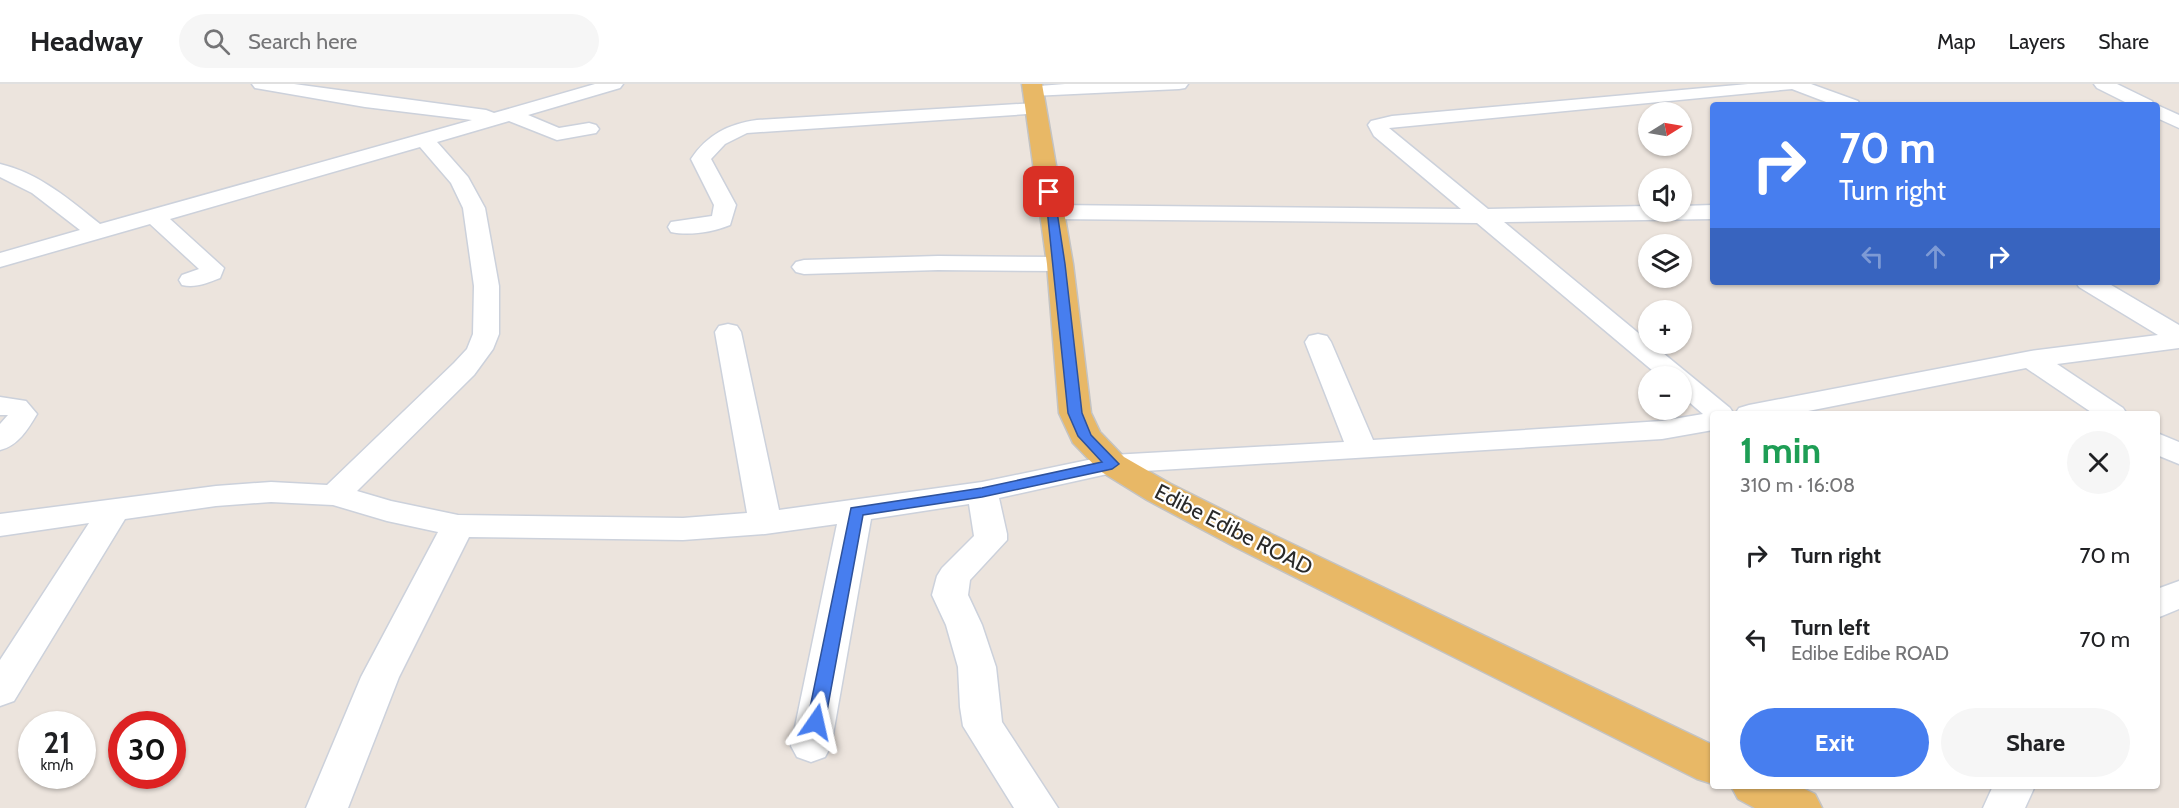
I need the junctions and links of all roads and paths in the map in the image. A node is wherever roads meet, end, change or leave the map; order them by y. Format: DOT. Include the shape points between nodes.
graph roads {
  1 [pos="261,84"];
  2 [pos="614,84"];
  3 [pos="1179,84"];
  4 [pos="1793,84"];
  5 [pos="2103,84"];
  6 [pos="1033,95"];
  7 [pos="1843,102"];
  8 [pos="2139,102"];
  9 [pos="2160,112"];
  10 [pos="502,116"];
  11 [pos="2179,122"];
  12 [pos="590,129"];
  13 [pos="424,140"];
  14 [pos="0,170"];
  15 [pos="1052,212"];
  16 [pos="1710,212"];
  17 [pos="1484,216"];
  18 [pos="155,217"];
  19 [pos="680,227"];
  20 [pos="97,233"];
  21 [pos="0,260"];
  22 [pos="1060,264"];
  23 [pos="804,267"];
  24 [pos="191,280"];
  25 [pos="2093,285"];
  26 [pos="728,332"];
  27 [pos="2179,338"];
  28 [pos="1318,342"];
  29 [pos="2031,359"];
  30 [pos="1663,366"];
  31 [pos="1692,390"];
  32 [pos="0,406"];
  33 [pos="1716,411"];
  34 [pos="1764,411"];
  35 [pos="2109,411"];
  36 [pos="1710,422"];
  37 [pos="0,441"];
  38 [pos="2160,444"];
  39 [pos="1362,450"];
  40 [pos="2179,455"];
  41 [pos="1112,464"];
  42 [pos="982,492"];
  43 [pos="335,495"];
  44 [pos="115,509"];
  45 [pos="856,511"];
  46 [pos="765,523"];
  47 [pos="0,525"];
  48 [pos="458,526"];
  49 [pos="2179,593"];
  50 [pos="2160,603"];
  51 [pos="0,691"];
  52 [pos="811,746"];
  53 [pos="1710,765"];
  54 [pos="1760,789"];
  55 [pos="2013,789"];
  56 [pos="327,808"];
  57 [pos="1036,808"];
  58 [pos="1799,808"];
  59 [pos="2004,808"];
  1 -- 10 [label="street" via="366,101"];
  2 -- 10 [label="street"];
  3 -- 6 [label="street"];
  4 -- 7 [label="street"];
  4 -- 17 [label="street" via="1378,125 1381,132"];
  5 -- 8 [label="street"];
  6 -- 15 [label="main road, Edibe Edibe ROAD"];
  6 -- 19 [label="street" via="734,130 705,151 701,159 725,205 722,220"];
  9 -- 11 [label="street"];
  10 -- 12 [label="street" via="557,134"];
  10 -- 13 [label="street"];
  13 -- 18 [label="street"];
  13 -- 43 [label="street" via="453,171 472,200 489,306 486,336 464,369"];
  14 -- 20 [label="street" via="14,174 53,198"];
  15 -- 17 [label="street"];
  15 -- 22 [label="main road, Edibe Edibe ROAD"];
  16 -- 17 [label="street"];
  17 -- 30 [label="street"];
  18 -- 20 [label="street"];
  18 -- 24 [label="street" via="212,268 211,273"];
  20 -- 21 [label="street"];
  22 -- 23 [label="street"];
  22 -- 41 [label="main road, Edibe Edibe ROAD" via="1075,413 1085,436"];
  25 -- 27 [label="street"];
  26 -- 46 [label="street"];
  27 -- 29 [label="street"];
  28 -- 39 [label="street"];
  29 -- 34 [label="street"];
  29 -- 35 [label="street"];
  31 -- 33 [label="street"];
  32 -- 37 [label="street" via="16,407 23,414"];
  36 -- 39 [label="street" via="1662,430"];
  38 -- 40 [label="street"];
  39 -- 41 [label="street"];
  41 -- 42 [label="street"];
  41 -- 53 [label="main road, Edibe Edibe ROAD" via="1248,538"];
  42 -- 45 [label="street"];
  42 -- 57 [label="street" via="992,534 954,576 950,595 977,667 983,726"];
  43 -- 44 [label="street" via="271,492"];
  43 -- 48 [label="street"];
  44 -- 47 [label="street"];
  44 -- 51 [label="street"];
  45 -- 46 [label="street"];
  45 -- 52 [label="street"];
  46 -- 48 [label="street" via="682,528"];
  48 -- 56 [label="street" via="380,677"];
  49 -- 50 [label="street"];
  54 -- 58 [label="main road"];
  55 -- 59 [label="street"];
}
